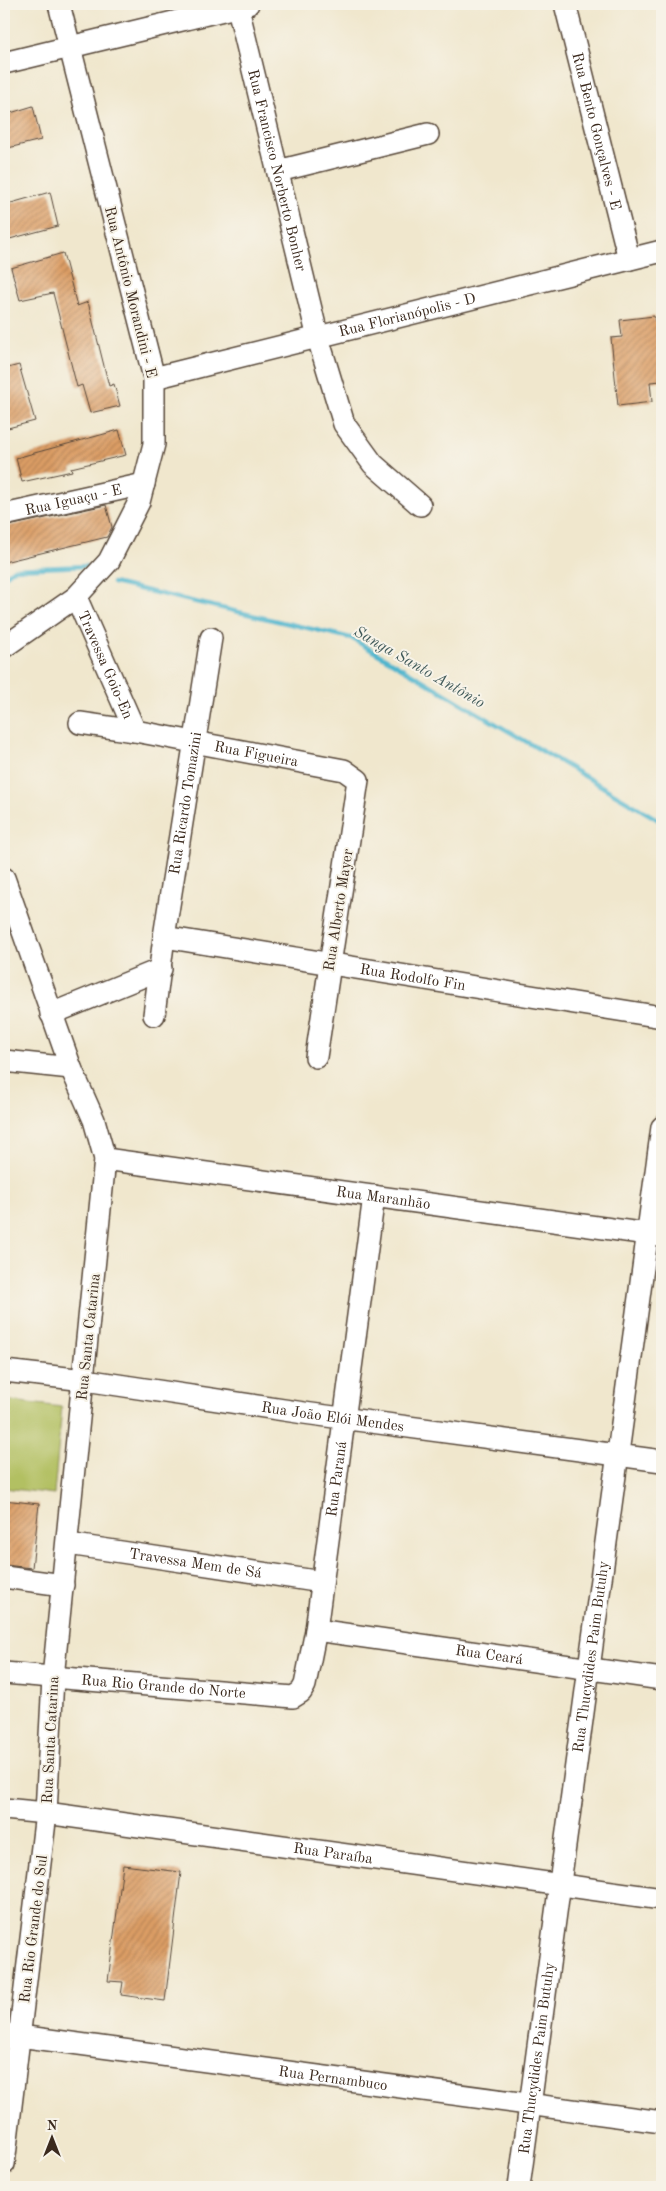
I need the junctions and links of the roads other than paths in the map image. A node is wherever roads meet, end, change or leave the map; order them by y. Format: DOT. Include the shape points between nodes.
graph roads {
  1 [pos="59,4"];
  2 [pos="565,4"];
  3 [pos="241,5"];
  4 [pos="70,47"];
  5 [pos="4,63"];
  6 [pos="428,134"];
  7 [pos="278,171"];
  8 [pos="662,251"];
  9 [pos="629,259"];
  10 [pos="318,338"];
  11 [pos="154,378"];
  12 [pos="144,484"];
  13 [pos="420,505"];
  14 [pos="5,510"];
  15 [pos="76,597"];
  16 [pos="211,638"];
  17 [pos="4,647"];
  18 [pos="80,723"];
  19 [pos="134,731"];
  20 [pos="196,743"];
  21 [pos="344,770"];
  22 [pos="4,878"];
  23 [pos="8,900"];
  24 [pos="164,937"];
  25 [pos="329,964"];
  26 [pos="160,969"];
  27 [pos="51,1014"];
  28 [pos="154,1015"];
  29 [pos="662,1017"];
  30 [pos="316,1058"];
  31 [pos="4,1061"];
  32 [pos="71,1068"];
  33 [pos="662,1127"];
  34 [pos="105,1159"];
  35 [pos="374,1196"];
  36 [pos="656,1236"];
  37 [pos="4,1371"];
  38 [pos="84,1380"];
  39 [pos="344,1418"];
  40 [pos="619,1456"];
  41 [pos="662,1461"];
  42 [pos="68,1544"];
  43 [pos="4,1577"];
  44 [pos="322,1582"];
  45 [pos="63,1585"];
  46 [pos="316,1630"];
  47 [pos="590,1668"];
  48 [pos="4,1673"];
  49 [pos="53,1678"];
  50 [pos="662,1679"];
  51 [pos="293,1696"];
  52 [pos="4,1809"];
  53 [pos="46,1813"];
  54 [pos="560,1885"];
  55 [pos="662,1899"];
  56 [pos="12,2035"];
  57 [pos="530,2105"];
  58 [pos="662,2122"];
  59 [pos="4,2164"];
  60 [pos="519,2187"];
  1 -- 4 [label="street, Rua Antônio Morandini - E"];
  2 -- 9 [label="street, Rua Bento Gonçalves - E"];
  3 -- 4 [label="street"];
  3 -- 7 [label="street, Rua Francisco Norberto Bonher"];
  4 -- 5 [label="street"];
  4 -- 11 [label="street, Rua Antônio Morandini - E"];
  6 -- 7 [label="street"];
  7 -- 10 [label="street, Rua Francisco Norberto Bonher"];
  8 -- 9 [label="street, Rua Florianópolis - D"];
  9 -- 10 [label="street, Rua Florianópolis - D"];
  10 -- 11 [label="street, Rua Florianópolis - D"];
  10 -- 13 [label="street, Rua Francisco Norberto Bonher" via="344,424 373,464"];
  11 -- 12 [label="street, Rua Antônio Morandini - E" via="154,444"];
  12 -- 14 [label="street, Rua Iguaçu - E"];
  12 -- 15 [label="street, Rua Antônio Morandini - E" via="139,502 109,561"];
  15 -- 17 [label="street, Rua Antônio Morandini - E"];
  15 -- 19 [label="street, Travessa Goio-En"];
  16 -- 20 [label="street, Rua Ricardo Tomazini"];
  18 -- 19 [label="street, Rua Figueira"];
  19 -- 20 [label="street, Rua Figueira"];
  20 -- 21 [label="street, Rua Figueira"];
  20 -- 24 [label="street, Rua Ricardo Tomazini"];
  21 -- 25 [label="street, Rua Alberto Mayer" via="358,780"];
  22 -- 23 [label="street, Rua Santa Catarina"];
  23 -- 27 [label="street, Rua Santa Catarina"];
  24 -- 25 [label="street, Rua Rodolfo Fin"];
  24 -- 26 [label="street, Rua Ricardo Tomazini"];
  25 -- 29 [label="street, Rua Rodolfo Fin"];
  25 -- 30 [label="street, Rua Alberto Mayer"];
  26 -- 27 [label="street"];
  26 -- 28 [label="street, Rua Ricardo Tomazini"];
  27 -- 32 [label="street, Rua Santa Catarina"];
  31 -- 32 [label="street"];
  32 -- 34 [label="street, Rua Santa Catarina" via="94,1120"];
  33 -- 36 [label="street, Rua Thucydides Paim Butuhy"];
  34 -- 35 [label="street, Rua Maranhão"];
  34 -- 38 [label="street, Rua Santa Catarina"];
  35 -- 36 [label="street, Rua Maranhão"];
  35 -- 39 [label="street, Rua Paraná"];
  36 -- 40 [label="street, Rua Thucydides Paim Butuhy"];
  37 -- 38 [label="street, Rua João Elói Mendes"];
  38 -- 39 [label="street, Rua João Elói Mendes"];
  38 -- 42 [label="street, Rua Santa Catarina"];
  39 -- 40 [label="street, Rua João Elói Mendes"];
  39 -- 44 [label="street, Rua Paraná"];
  40 -- 41 [label="street, Rua João Elói Mendes"];
  40 -- 47 [label="street, Rua Thucydides Paim Butuhy"];
  42 -- 44 [label="street, Travessa Mem de Sá"];
  42 -- 45 [label="street, Rua Santa Catarina"];
  43 -- 45 [label="street"];
  44 -- 46 [label="street, Rua Paraná"];
  45 -- 49 [label="street, Rua Santa Catarina"];
  46 -- 47 [label="street, Rua Ceará"];
  46 -- 51 [label="street, Rua Paraná" via="305,1685"];
  47 -- 50 [label="street, Rua Ceará"];
  47 -- 54 [label="street, Rua Thucydides Paim Butuhy"];
  48 -- 49 [label="street, Rua Rio Grande do Norte"];
  49 -- 51 [label="street, Rua Rio Grande do Norte"];
  49 -- 53 [label="street, Rua Santa Catarina"];
  52 -- 53 [label="street, Rua Paraíba"];
  53 -- 54 [label="street, Rua Paraíba"];
  53 -- 56 [label="street, Rua Rio Grande do Sul"];
  54 -- 55 [label="street, Rua Paraíba"];
  54 -- 57 [label="street, Rua Thucydides Paim Butuhy"];
  56 -- 57 [label="street, Rua Pernambuco"];
  56 -- 59 [label="street, Rua Rio Grande do Sul"];
  57 -- 58 [label="street, Rua Pernambuco"];
  57 -- 60 [label="street, Rua Thucydides Paim Butuhy"];
}
